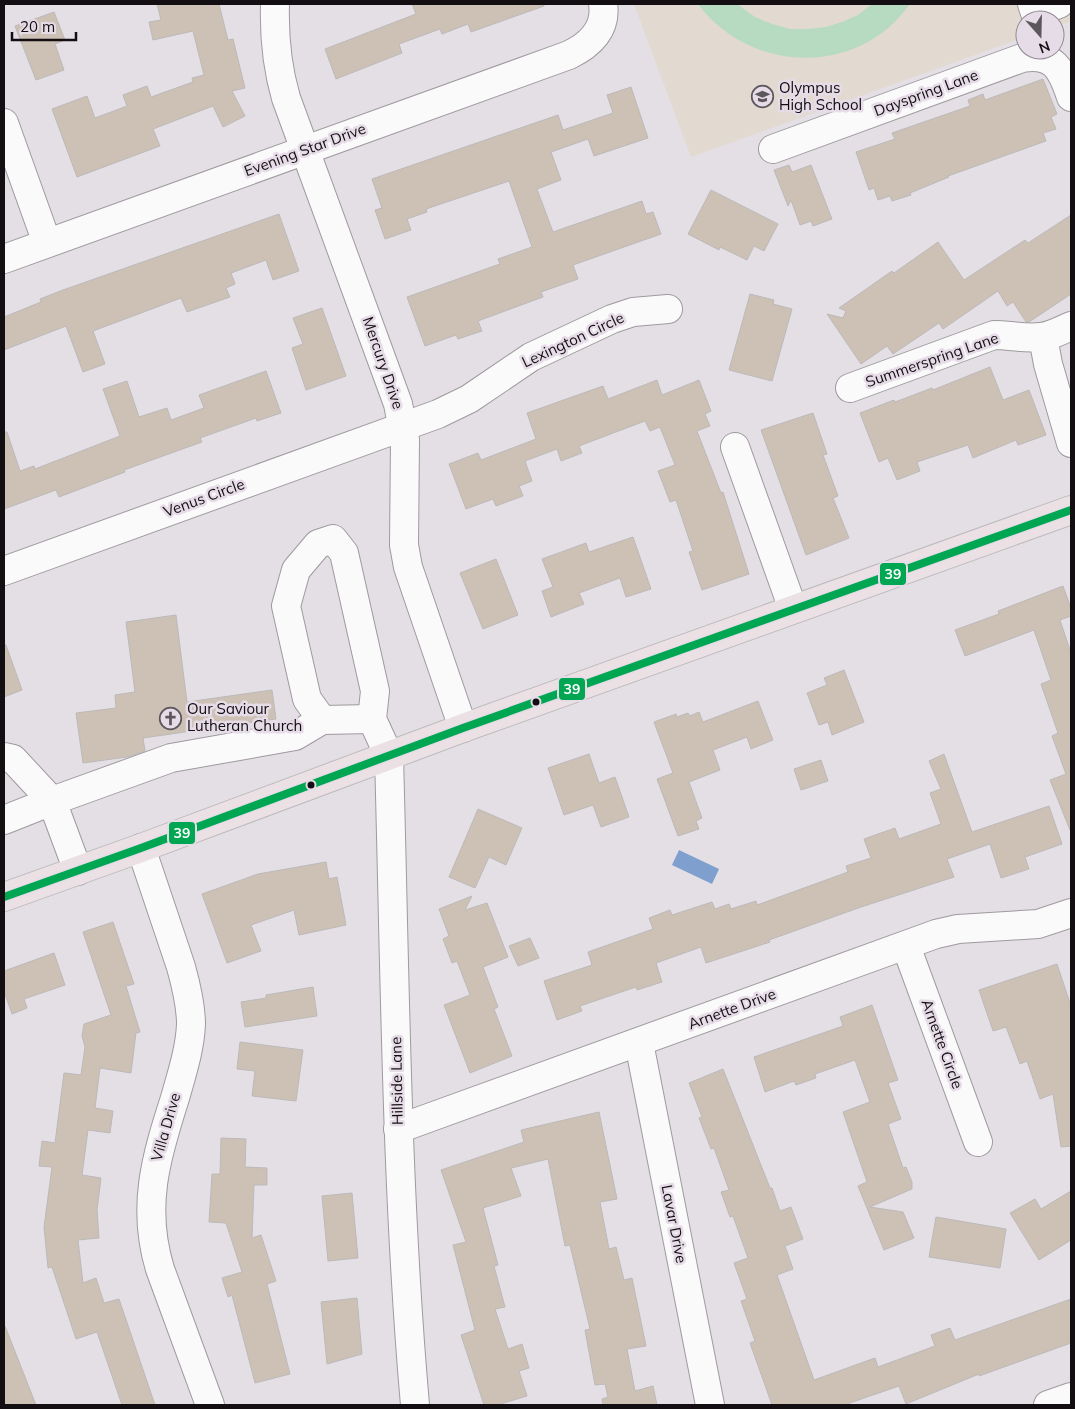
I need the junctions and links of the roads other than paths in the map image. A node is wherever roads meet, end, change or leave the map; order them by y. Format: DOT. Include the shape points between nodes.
graph roads {
  1 [pos="275,4"];
  2 [pos="1032,4"];
  3 [pos="1060,4"];
  4 [pos="601,17"];
  5 [pos="1071,97"];
  6 [pos="4,123"];
  7 [pos="773,148"];
  8 [pos="305,150"];
  9 [pos="47,243"];
  10 [pos="4,259"];
  11 [pos="668,309"];
  12 [pos="1071,326"];
  13 [pos="1043,337"];
  14 [pos="850,388"];
  15 [pos="404,426"];
  16 [pos="1071,443"];
  17 [pos="735,448"];
  18 [pos="1071,510"];
  19 [pos="4,571"];
  20 [pos="793,609"];
  21 [pos="372,719"];
  22 [pos="322,720"];
  23 [pos="463,728"];
  24 [pos="389,756"];
  25 [pos="4,757"];
  26 [pos="52,801"];
  27 [pos="4,820"];
  28 [pos="141,848"];
  29 [pos="78,871"];
  30 [pos="4,897"];
  31 [pos="1071,913"];
  32 [pos="906,946"];
  33 [pos="639,1043"];
  34 [pos="398,1129"];
  35 [pos="978,1142"];
  36 [pos="1071,1397"];
  37 [pos="210,1405"];
  38 [pos="416,1405"];
  39 [pos="710,1405"];
  40 [pos="1048,1405"];
  1 -- 8 [label="street, Mercury Drive" via="274,27 280,76"];
  2 -- 3 [label="street" via="1035,13"];
  4 -- 8 [label="street, Evening Star Drive" via="594,38 569,55"];
  5 -- 7 [label="street, Dayspring Lane" via="1062,72 1052,62 1034,56 1022,58"];
  6 -- 9 [label="street"];
  8 -- 9 [label="street, Evening Star Drive"];
  8 -- 15 [label="street, Mercury Drive"];
  9 -- 10 [label="street, Evening Star Drive"];
  11 -- 15 [label="street, Lexington Circle" via="633,312 612,319 523,362 459,405"];
  12 -- 13 [label="street, Summerspring Lane"];
  13 -- 14 [label="street, Summerspring Lane" via="994,335"];
  13 -- 16 [label="street"];
  15 -- 19 [label="street, Venus Circle"];
  15 -- 23 [label="street, Mercury Drive" via="404,546 408,567"];
  17 -- 20 [label="street"];
  18 -- 20 [label="main road"];
  20 -- 23 [label="main road"];
  21 -- 22 [label="street"];
  21 -- 22 [label="street" via="373,682 344,553 333,539 318,544 296,570 286,606 307,699"];
  21 -- 24 [label="street"];
  22 -- 26 [label="street" via="295,736 171,758"];
  23 -- 24 [label="main road"];
  24 -- 28 [label="main road"];
  24 -- 34 [label="street, Hillside Lane"];
  25 -- 26 [label="street" via="13,759"];
  26 -- 27 [label="street"];
  26 -- 29 [label="street"];
  28 -- 29 [label="main road"];
  28 -- 37 [label="street, Villa Drive" via="181,968 191,1022 186,1060 154,1171 151,1231 160,1269"];
  29 -- 30 [label="main road"];
  31 -- 32 [label="street, Arnette Drive" via="1038,924 958,929"];
  32 -- 33 [label="street, Arnette Drive"];
  32 -- 35 [label="street, Arnette Circle"];
  33 -- 34 [label="street, Arnette Drive"];
  33 -- 39 [label="street, Lavar Drive"];
  34 -- 38 [label="street, Hillside Lane"];
  36 -- 40 [label="street"];
}
